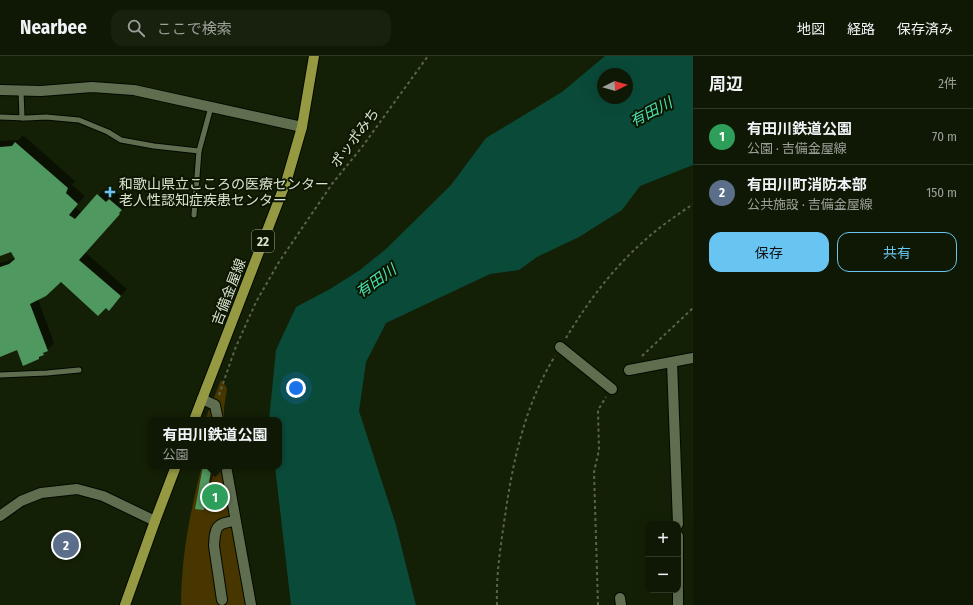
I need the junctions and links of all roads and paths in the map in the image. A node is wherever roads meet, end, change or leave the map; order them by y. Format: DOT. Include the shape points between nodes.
graph roads {
  1 [pos="314,56"];
  2 [pos="428,56"];
  3 [pos="0,90"];
  4 [pos="21,91"];
  5 [pos="211,107"];
  6 [pos="0,117"];
  7 [pos="22,118"];
  8 [pos="302,127"];
  9 [pos="199,151"];
  10 [pos="693,204"];
  11 [pos="194,215"];
  12 [pos="693,308"];
  13 [pos="560,347"];
  14 [pos="693,358"];
  15 [pos="672,362"];
  16 [pos="79,370"];
  17 [pos="628,370"];
  18 [pos="0,375"];
  19 [pos="612,389"];
  20 [pos="202,399"];
  21 [pos="215,405"];
  22 [pos="195,417"];
  23 [pos="217,417"];
  24 [pos="175,469"];
  25 [pos="226,469"];
  26 [pos="0,516"];
  27 [pos="155,521"];
  28 [pos="235,521"];
  29 [pos="678,521"];
  30 [pos="678,557"];
  31 [pos="222,600"];
  32 [pos="126,605"];
  33 [pos="251,605"];
  34 [pos="497,605"];
  35 [pos="598,605"];
  36 [pos="678,605"];
  1 -- 8 [label="main road, 吉備金屋線 / 22"];
  2 -- 21 [label="path, ポッポみち" via="332,184 279,262 256,302 235,349"];
  3 -- 4 [label="street"];
  4 -- 5 [label="street" via="99,87 134,90"];
  4 -- 7 [label="lane"];
  5 -- 8 [label="street"];
  5 -- 9 [label="lane"];
  6 -- 7 [label="lane"];
  7 -- 9 [label="lane" via="79,120 122,140"];
  8 -- 20 [label="main road, 吉備金屋線 / 22" via="287,179"];
  9 -- 11 [label="lane"];
  10 -- 13 [label="path" via="661,227 627,258 591,301"];
  12 -- 17 [label="path"];
  13 -- 19 [label="street"];
  13 -- 34 [label="path" via="532,401 519,443 506,504"];
  14 -- 15 [label="street"];
  15 -- 17 [label="street"];
  15 -- 29 [label="street"];
  16 -- 18 [label="lane"];
  19 -- 35 [label="path" via="598,410 599,450 594,472"];
  20 -- 21 [label="street"];
  20 -- 22 [label="main road, 吉備金屋線 / 22"];
  21 -- 23 [label="street"];
  24 -- 27 [label="main road"];
  25 -- 28 [label="street"];
  26 -- 27 [label="street" via="21,501 42,493 77,489 103,496"];
  27 -- 32 [label="main road"];
  28 -- 31 [label="street" via="219,525 214,537"];
  28 -- 33 [label="street"];
  30 -- 36 [label="street"];
}
